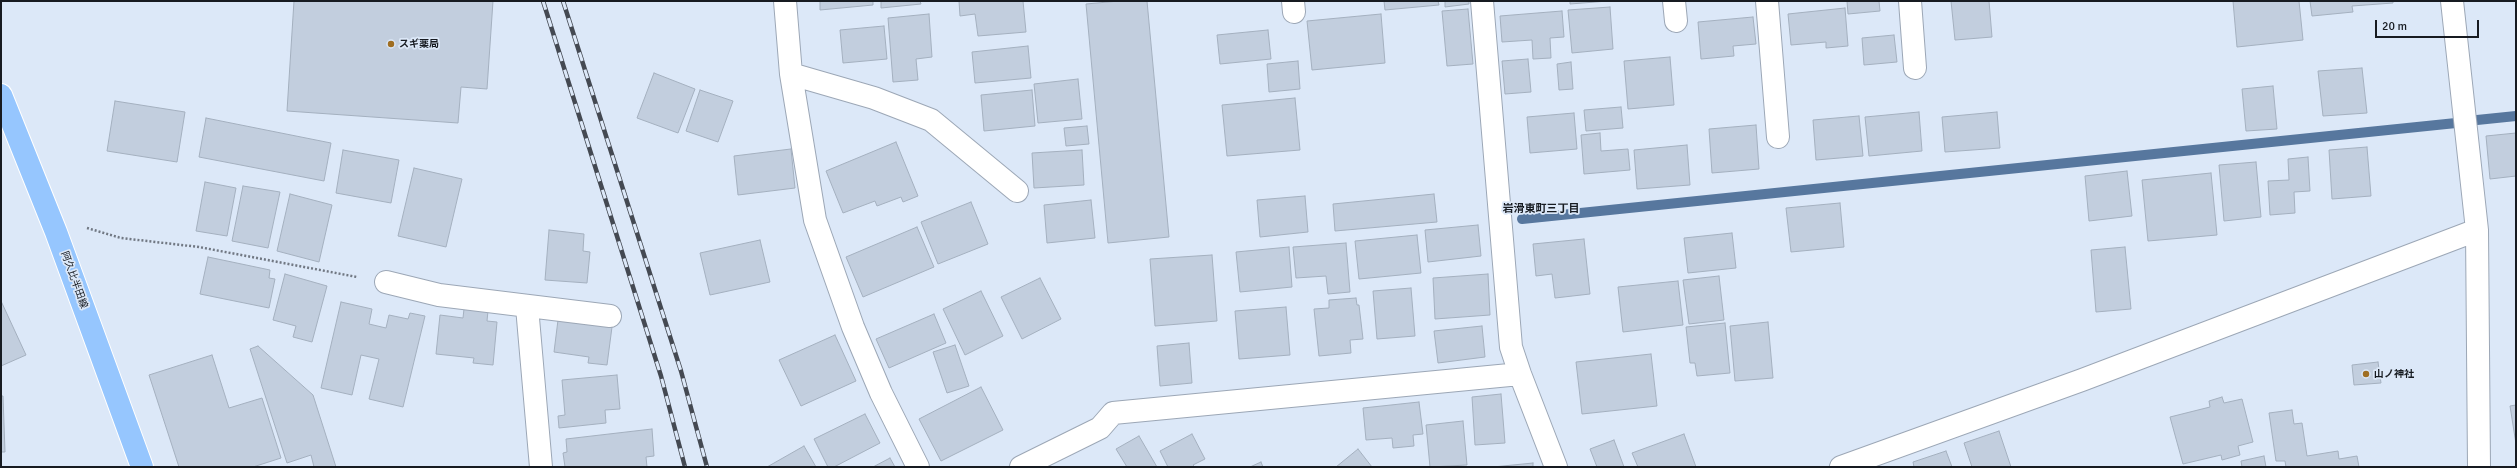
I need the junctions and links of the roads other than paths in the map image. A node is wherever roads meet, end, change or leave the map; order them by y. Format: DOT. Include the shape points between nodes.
graph roads {
  1 [pos="785,1"];
  2 [pos="1482,1"];
  3 [pos="1766,1"];
  4 [pos="1910,1"];
  5 [pos="2452,1"];
  6 [pos="1916,68"];
  7 [pos="791,74"];
  8 [pos="1,95"];
  9 [pos="1778,137"];
  10 [pos="1016,191"];
  11 [pos="2477,230"];
  12 [pos="386,282"];
  13 [pos="527,307"];
  14 [pos="610,316"];
  15 [pos="1520,374"];
  16 [pos="142,467"];
  17 [pos="541,467"];
  18 [pos="918,467"];
  19 [pos="1021,467"];
  20 [pos="1556,467"];
  21 [pos="1841,467"];
  22 [pos="2479,467"];
  1 -- 7 [label="street"];
  2 -- 15 [label="street" via="1511,347"];
  3 -- 9 [label="street"];
  4 -- 6 [label="street"];
  5 -- 11 [label="street"];
  7 -- 10 [label="street" via="874,98 931,120"];
  7 -- 18 [label="street" via="815,220 853,327 881,393"];
  8 -- 16 [label="main road, 阿久比半田線" via="56,232"];
  11 -- 21 [label="street" via="2082,380"];
  11 -- 22 [label="street"];
  12 -- 13 [label="street" via="440,295"];
  13 -- 14 [label="street"];
  13 -- 17 [label="street"];
  15 -- 19 [label="street" via="1113,413 1100,428"];
  15 -- 20 [label="street"];
}
